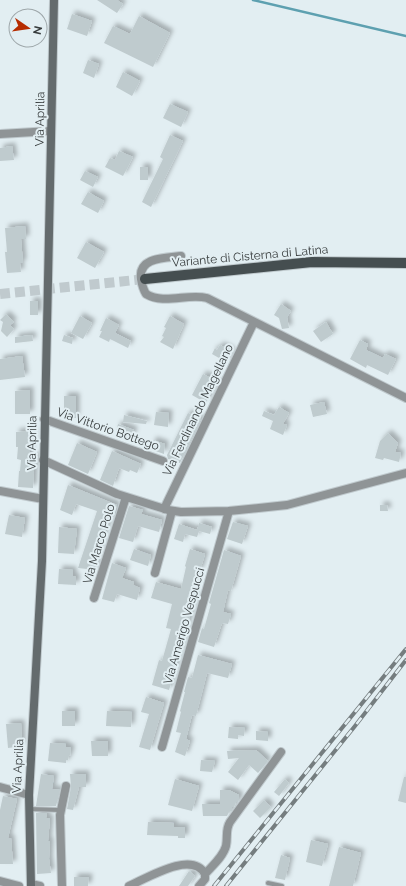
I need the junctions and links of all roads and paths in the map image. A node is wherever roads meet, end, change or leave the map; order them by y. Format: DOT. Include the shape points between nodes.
graph roads {
  1 [pos="54,0"];
  2 [pos="51,131"];
  3 [pos="0,134"];
  4 [pos="181,256"];
  5 [pos="406,263"];
  6 [pos="145,279"];
  7 [pos="254,322"];
  8 [pos="406,398"];
  9 [pos="44,419"];
  10 [pos="43,460"];
  11 [pos="163,461"];
  12 [pos="406,473"];
  13 [pos="0,491"];
  14 [pos="126,497"];
  15 [pos="43,499"];
  16 [pos="164,509"];
  17 [pos="172,511"];
  18 [pos="229,511"];
  19 [pos="155,573"];
  20 [pos="94,598"];
  21 [pos="162,747"];
  22 [pos="281,752"];
  23 [pos="66,786"];
  24 [pos="0,788"];
  25 [pos="29,795"];
  26 [pos="29,809"];
  27 [pos="60,810"];
  28 [pos="205,874"];
  29 [pos="0,881"];
  30 [pos="268,883"];
  31 [pos="31,885"];
  32 [pos="19,886"];
  33 [pos="40,886"];
  34 [pos="62,886"];
  35 [pos="129,886"];
  36 [pos="199,886"];
  37 [pos="282,886"];
  1 -- 2 [label="street, Via Aprilia"];
  2 -- 3 [label="street"];
  2 -- 9 [label="street, Via Aprilia"];
  4 -- 7 [label="street" via="154,260 143,267 141,276 146,294 160,298 204,297"];
  5 -- 6 [label="main road, Variante di Cisterna di Latina" via="312,262"];
  7 -- 8 [label="street"];
  7 -- 16 [label="street, Via Ferdinando Magellano"];
  9 -- 10 [label="street, Via Aprilia"];
  9 -- 11 [label="street, Via Vittorio Bottego"];
  10 -- 14 [label="street"];
  10 -- 15 [label="street, Via Aprilia"];
  12 -- 18 [label="street" via="291,504"];
  13 -- 15 [label="street"];
  14 -- 16 [label="street"];
  14 -- 20 [label="street, Via Marco Polo"];
  15 -- 25 [label="street, Via Aprilia"];
  16 -- 17 [label="street"];
  17 -- 18 [label="street"];
  17 -- 19 [label="street"];
  18 -- 21 [label="street, Via Amerigo Vespucci"];
  22 -- 28 [label="street" via="230,822 226,831 224,852"];
  23 -- 27 [label="street"];
  24 -- 25 [label="street"];
  25 -- 26 [label="street, Via Aprilia"];
  26 -- 27 [label="lane"];
  26 -- 31 [label="street, Via Aprilia"];
  27 -- 34 [label="street"];
  28 -- 35 [label="street" via="203,869 197,866 182,864"];
  28 -- 36 [label="street" via="205,879"];
  29 -- 32 [label="street"];
  30 -- 37 [label="lane"];
  31 -- 33 [label="street"];
}
